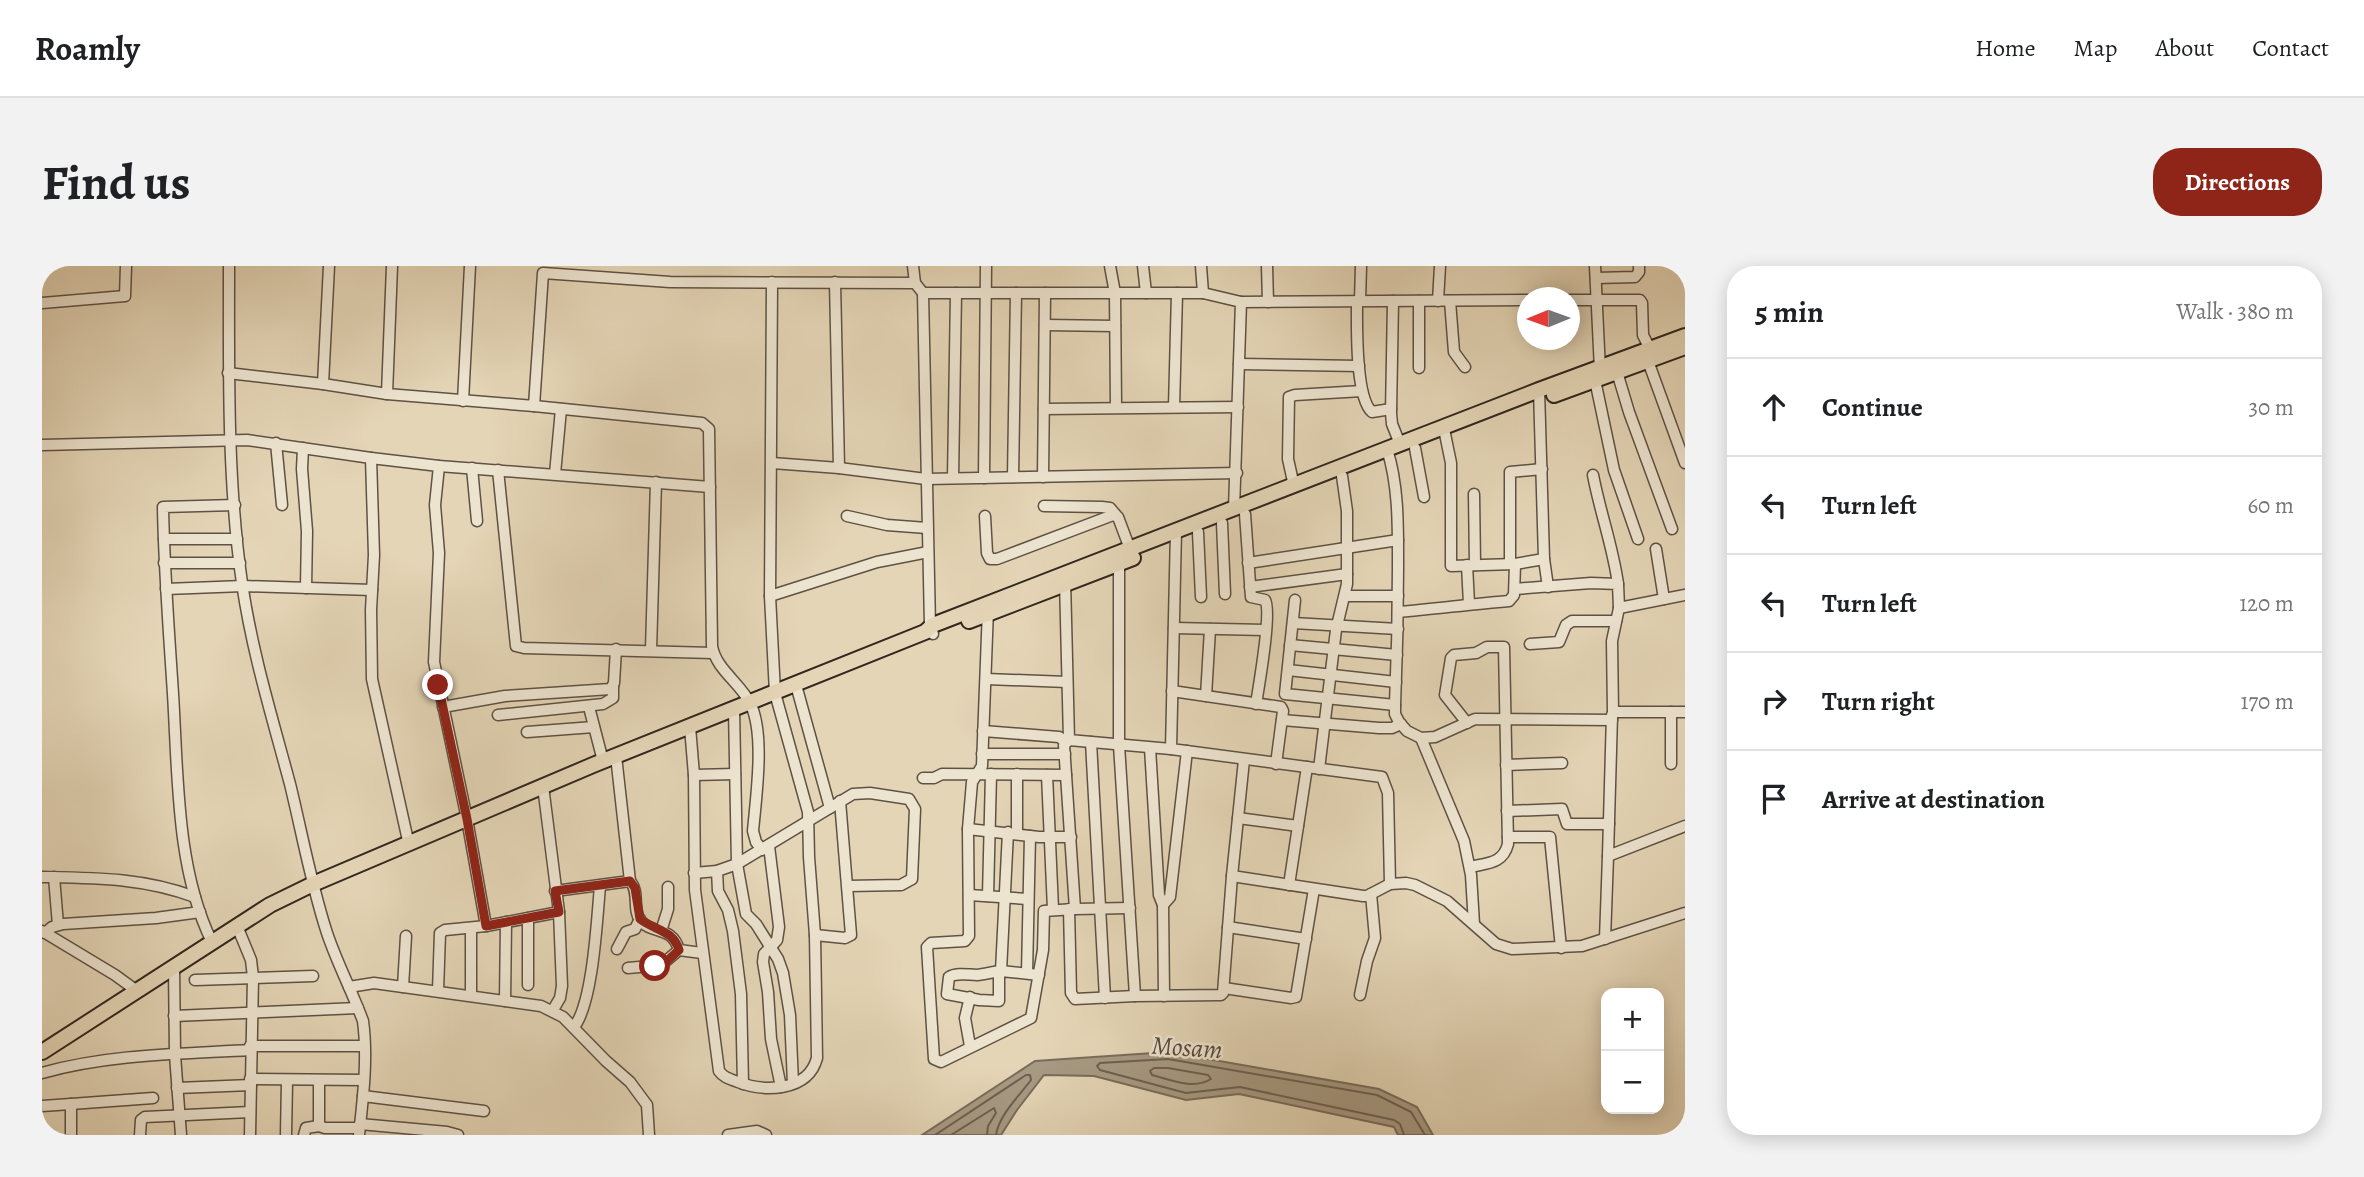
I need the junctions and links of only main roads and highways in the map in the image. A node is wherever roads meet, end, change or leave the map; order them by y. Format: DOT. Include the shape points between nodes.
graph roads {
  1 [pos="1684,347"];
  2 [pos="1649,355"];
  3 [pos="1599,375"];
  4 [pos="1398,450"];
  5 [pos="1240,511"];
  6 [pos="1176,536"];
  7 [pos="1065,579"];
  8 [pos="42,1052"];
  1 -- 2 [label="highway"];
  2 -- 3 [label="highway"];
  2 -- 3 [label="highway" via="1617,372"];
  3 -- 4 [label="highway"];
  4 -- 5 [label="highway" via="1294,486"];
  4 -- 5 [label="highway" via="1342,476"];
  5 -- 6 [label="highway"];
  5 -- 6 [label="highway" via="1222,523"];
  6 -- 7 [label="highway" via="1130,549"];
  6 -- 7 [label="highway" via="1119,563"];
  7 -- 8 [label="highway" via="609,758 313,884 270,905"];
}
